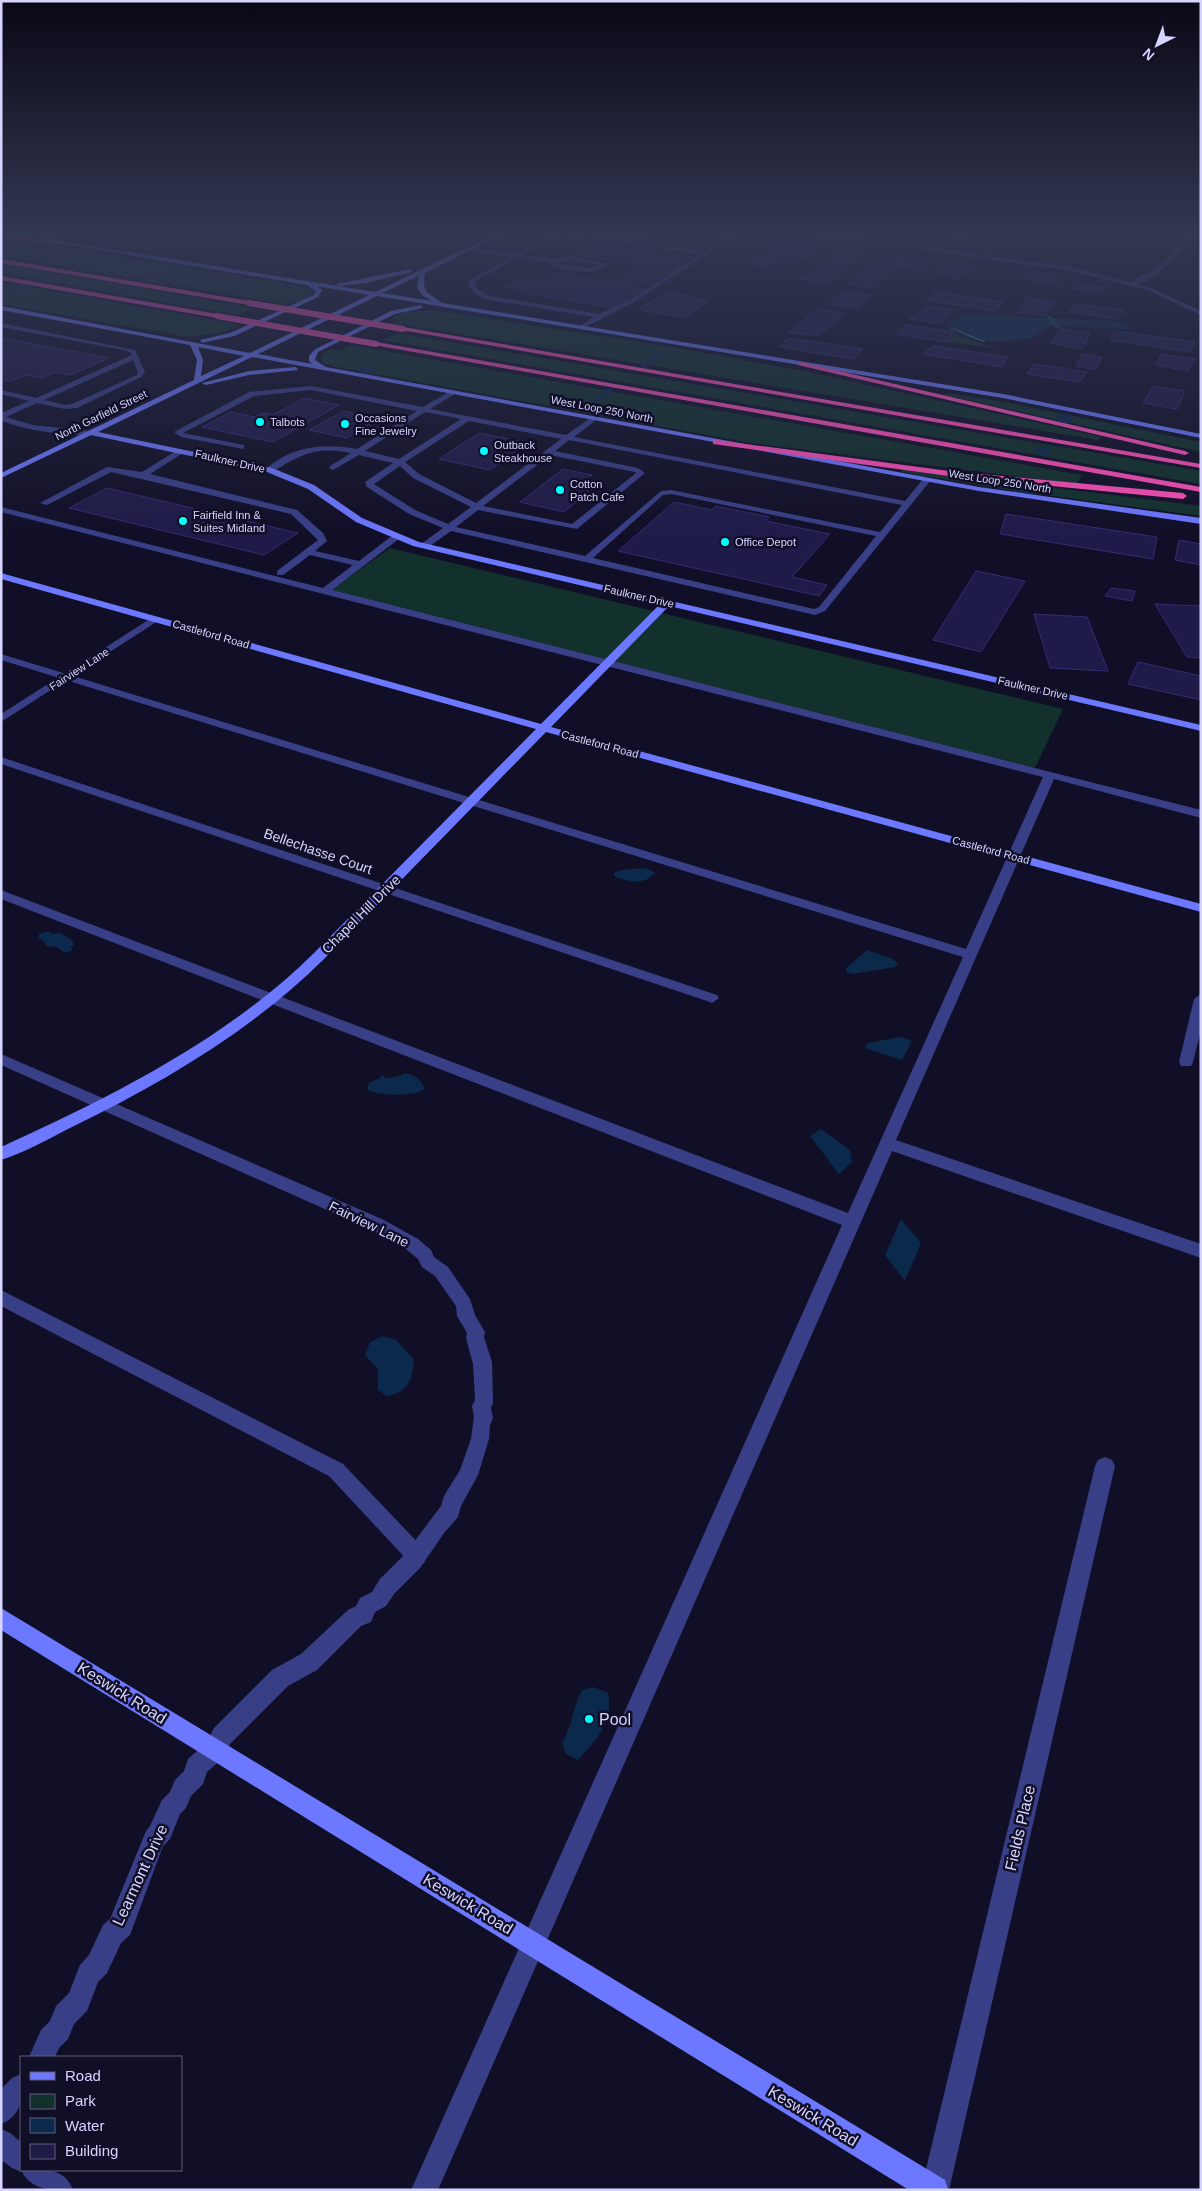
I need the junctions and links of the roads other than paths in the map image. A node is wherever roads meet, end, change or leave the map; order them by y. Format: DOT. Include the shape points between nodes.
graph roads {
  1 [pos="40,332"];
  2 [pos="131,332"];
  3 [pos="240,332"];
  4 [pos="298,332"];
  5 [pos="309,332"];
  6 [pos="354,332"];
  7 [pos="422,332"];
  8 [pos="606,332"];
  9 [pos="178,341"];
  10 [pos="193,344"];
  11 [pos="251,355"];
  12 [pos="136,356"];
  13 [pos="800,364"];
  14 [pos="323,368"];
  15 [pos="332,370"];
  16 [pos="197,380"];
  17 [pos="182,388"];
  18 [pos="1,392"];
  19 [pos="452,392"];
  20 [pos="36,400"];
  21 [pos="424,410"];
  22 [pos="1,416"];
  23 [pos="28,416"];
  24 [pos="468,418"];
  25 [pos="592,419"];
  26 [pos="46,420"];
  27 [pos="73,430"];
  28 [pos="91,432"];
  29 [pos="1201,436"];
  30 [pos="568,437"];
  31 [pos="716,442"];
  32 [pos="242,447"];
  33 [pos="182,451"];
  34 [pos="358,452"];
  35 [pos="548,452"];
  36 [pos="1193,455"];
  37 [pos="400,462"];
  38 [pos="1201,466"];
  39 [pos="333,468"];
  40 [pos="269,470"];
  41 [pos="142,475"];
  42 [pos="1,476"];
  43 [pos="927,480"];
  44 [pos="198,488"];
  45 [pos="1201,490"];
  46 [pos="1201,497"];
  47 [pos="206,499"];
  48 [pos="44,503"];
  49 [pos="258,503"];
  50 [pos="228,504"];
  51 [pos="908,504"];
  52 [pos="477,507"];
  53 [pos="1,509"];
  54 [pos="1201,521"];
  55 [pos="449,528"];
  56 [pos="882,535"];
  57 [pos="396,537"];
  58 [pos="424,546"];
  59 [pos="308,552"];
  60 [pos="587,559"];
  61 [pos="362,564"];
  62 [pos="280,573"];
  63 [pos="1,576"];
  64 [pos="326,590"];
  65 [pos="667,603"];
  66 [pos="156,619"];
  67 [pos="1,657"];
  68 [pos="608,663"];
  69 [pos="66,677"];
  70 [pos="1,719"];
  71 [pos="543,728"];
  72 [pos="1201,728"];
  73 [pos="1,760"];
  74 [pos="1050,774"];
  75 [pos="472,801"];
  76 [pos="1201,814"];
  77 [pos="1014,857"];
  78 [pos="386,890"];
  79 [pos="1,894"];
  80 [pos="1201,908"];
  81 [pos="970,955"];
  82 [pos="712,998"];
  83 [pos="269,999"];
  84 [pos="1201,999"];
  85 [pos="1,1059"];
  86 [pos="1186,1062"];
  87 [pos="103,1105"];
  88 [pos="887,1143"];
  89 [pos="1,1154"];
  90 [pos="852,1222"];
  91 [pos="1201,1251"];
  92 [pos="1,1297"];
  93 [pos="1106,1466"];
  94 [pos="417,1556"];
  95 [pos="1,1618"];
  96 [pos="215,1750"];
  97 [pos="532,1944"];
  98 [pos="42,2056"];
  99 [pos="20,2087"];
  100 [pos="1,2111"];
  101 [pos="1,2142"];
  102 [pos="20,2158"];
  103 [pos="36,2171"];
  104 [pos="60,2190"];
  105 [pos="424,2190"];
  106 [pos="935,2190"];
  1 -- 12 [label="street" via="124,348"];
  2 -- 9 [label="main road, West Loop 250 North"];
  3 -- 9 [label="main road" via="211,341"];
  4 -- 11 [label="main road, North Garfield Street"];
  5 -- 45 [label="highway, bridge"];
  6 -- 14 [label="main road" via="313,354 312,361"];
  7 -- 38 [label="highway, bridge"];
  8 -- 13 [label="main road"];
  9 -- 10 [label="main road, West Loop 250 North"];
  10 -- 11 [label="main road, West Loop 250 North"];
  10 -- 16 [label="main road" via="200,360"];
  11 -- 14 [label="main road, West Loop 250 North"];
  11 -- 16 [label="main road, North Garfield Street"];
  12 -- 20 [label="street"];
  12 -- 20 [label="street" via="142,372 138,376 74,406 65,408"];
  13 -- 29 [label="main road" via="1003,396"];
  13 -- 36 [label="highway"];
  14 -- 15 [label="main road, West Loop 250 North"];
  15 -- 17 [label="main road" via="283,369 249,373"];
  15 -- 19 [label="main road, West Loop 250 North"];
  16 -- 17 [label="main road, North Garfield Street"];
  17 -- 28 [label="main road, North Garfield Street"];
  18 -- 20 [label="street"];
  19 -- 21 [label="street"];
  19 -- 25 [label="main road, West Loop 250 North"];
  20 -- 22 [label="street"];
  21 -- 24 [label="street"];
  21 -- 32 [label="street" via="310,388 252,394 178,432"];
  21 -- 34 [label="street"];
  22 -- 23 [label="street"];
  22 -- 27 [label="street" via="8,421 54,431"];
  24 -- 30 [label="street"];
  24 -- 37 [label="street"];
  25 -- 30 [label="street"];
  25 -- 31 [label="main road, West Loop 250 North"];
  26 -- 27 [label="street" via="68,425"];
  27 -- 28 [label="street"];
  28 -- 33 [label="main road, Faulkner Drive"];
  28 -- 42 [label="main road, North Garfield Street"];
  30 -- 35 [label="street"];
  30 -- 51 [label="street"];
  31 -- 43 [label="main road, West Loop 250 North"];
  31 -- 46 [label="highway" via="922,470"];
  33 -- 40 [label="main road, Faulkner Drive"];
  33 -- 41 [label="street"];
  34 -- 37 [label="street"];
  34 -- 39 [label="street"];
  34 -- 40 [label="street" via="325,445 308,448"];
  35 -- 52 [label="street"];
  35 -- 52 [label="street" via="641,473 574,527"];
  37 -- 52 [label="street" via="416,476"];
  37 -- 55 [label="street" via="369,482 370,485 412,512"];
  40 -- 57 [label="main road, Faulkner Drive" via="311,487 350,515"];
  41 -- 44 [label="street"];
  41 -- 48 [label="street" via="110,469"];
  43 -- 51 [label="street"];
  43 -- 54 [label="main road, West Loop 250 North"];
  44 -- 47 [label="street" via="198,494"];
  44 -- 49 [label="street"];
  49 -- 50 [label="street" via="246,506"];
  49 -- 59 [label="street" via="294,512 316,532 323,541"];
  51 -- 56 [label="street"];
  52 -- 55 [label="street"];
  53 -- 64 [label="street"];
  55 -- 58 [label="street"];
  55 -- 60 [label="street"];
  56 -- 60 [label="street" via="671,492 661,493"];
  56 -- 60 [label="street" via="822,609 815,612"];
  57 -- 58 [label="main road, Faulkner Drive"];
  57 -- 61 [label="street"];
  58 -- 65 [label="main road, Faulkner Drive"];
  59 -- 61 [label="street"];
  59 -- 62 [label="street"];
  61 -- 64 [label="street"];
  63 -- 66 [label="main road, Castleford Road"];
  64 -- 68 [label="street"];
  65 -- 68 [label="main road, Chapel Hill Drive"];
  65 -- 72 [label="main road, Faulkner Drive"];
  66 -- 69 [label="street, Fairview Lane"];
  66 -- 71 [label="main road, Castleford Road"];
  67 -- 69 [label="street"];
  68 -- 71 [label="main road, Chapel Hill Drive"];
  68 -- 74 [label="street"];
  69 -- 70 [label="street, Fairview Lane"];
  69 -- 75 [label="street"];
  71 -- 75 [label="main road, Chapel Hill Drive"];
  71 -- 77 [label="main road, Castleford Road"];
  73 -- 78 [label="street, Bellechasse Court"];
  74 -- 76 [label="street"];
  74 -- 77 [label="street"];
  75 -- 78 [label="main road, Chapel Hill Drive"];
  75 -- 81 [label="street"];
  77 -- 80 [label="main road, Castleford Road"];
  77 -- 81 [label="street"];
  78 -- 82 [label="street, Bellechasse Court"];
  78 -- 83 [label="main road, Chapel Hill Drive" via="290,984"];
  79 -- 83 [label="street"];
  81 -- 88 [label="street"];
  83 -- 87 [label="main road, Chapel Hill Drive" via="226,1033 178,1064"];
  83 -- 90 [label="street"];
  84 -- 86 [label="street"];
  85 -- 87 [label="street, Fairview Lane"];
  87 -- 89 [label="main road, Chapel Hill Drive"];
  87 -- 94 [label="street, Fairview Lane" via="378,1225 420,1250 428,1262 442,1272 446,1282 455,1288 467,1310 466,1316 476,1332 479,1345 484,1418 478,1448 459,1495 451,1503 451,1510 420,1546"];
  88 -- 90 [label="street"];
  88 -- 91 [label="street"];
  90 -- 97 [label="street"];
  92 -- 94 [label="street" via="336,1470"];
  93 -- 106 [label="street, Fields Place"];
  94 -- 96 [label="street, Fairview Lane" via="384,1589 380,1599 367,1605 364,1614 355,1617 310,1662 280,1678 222,1736"];
  95 -- 96 [label="main road, Keswick Road"];
  96 -- 97 [label="main road, Keswick Road"];
  96 -- 98 [label="street, Learmont Drive" via="196,1767 195,1776 170,1808 162,1831 154,1839 121,1926 112,1934 98,1964 89,1974 78,2002 65,2015"];
  97 -- 105 [label="street"];
  97 -- 106 [label="main road, Keswick Road"];
  99 -- 100 [label="street"];
  101 -- 102 [label="street"];
  103 -- 104 [label="street"];
}
